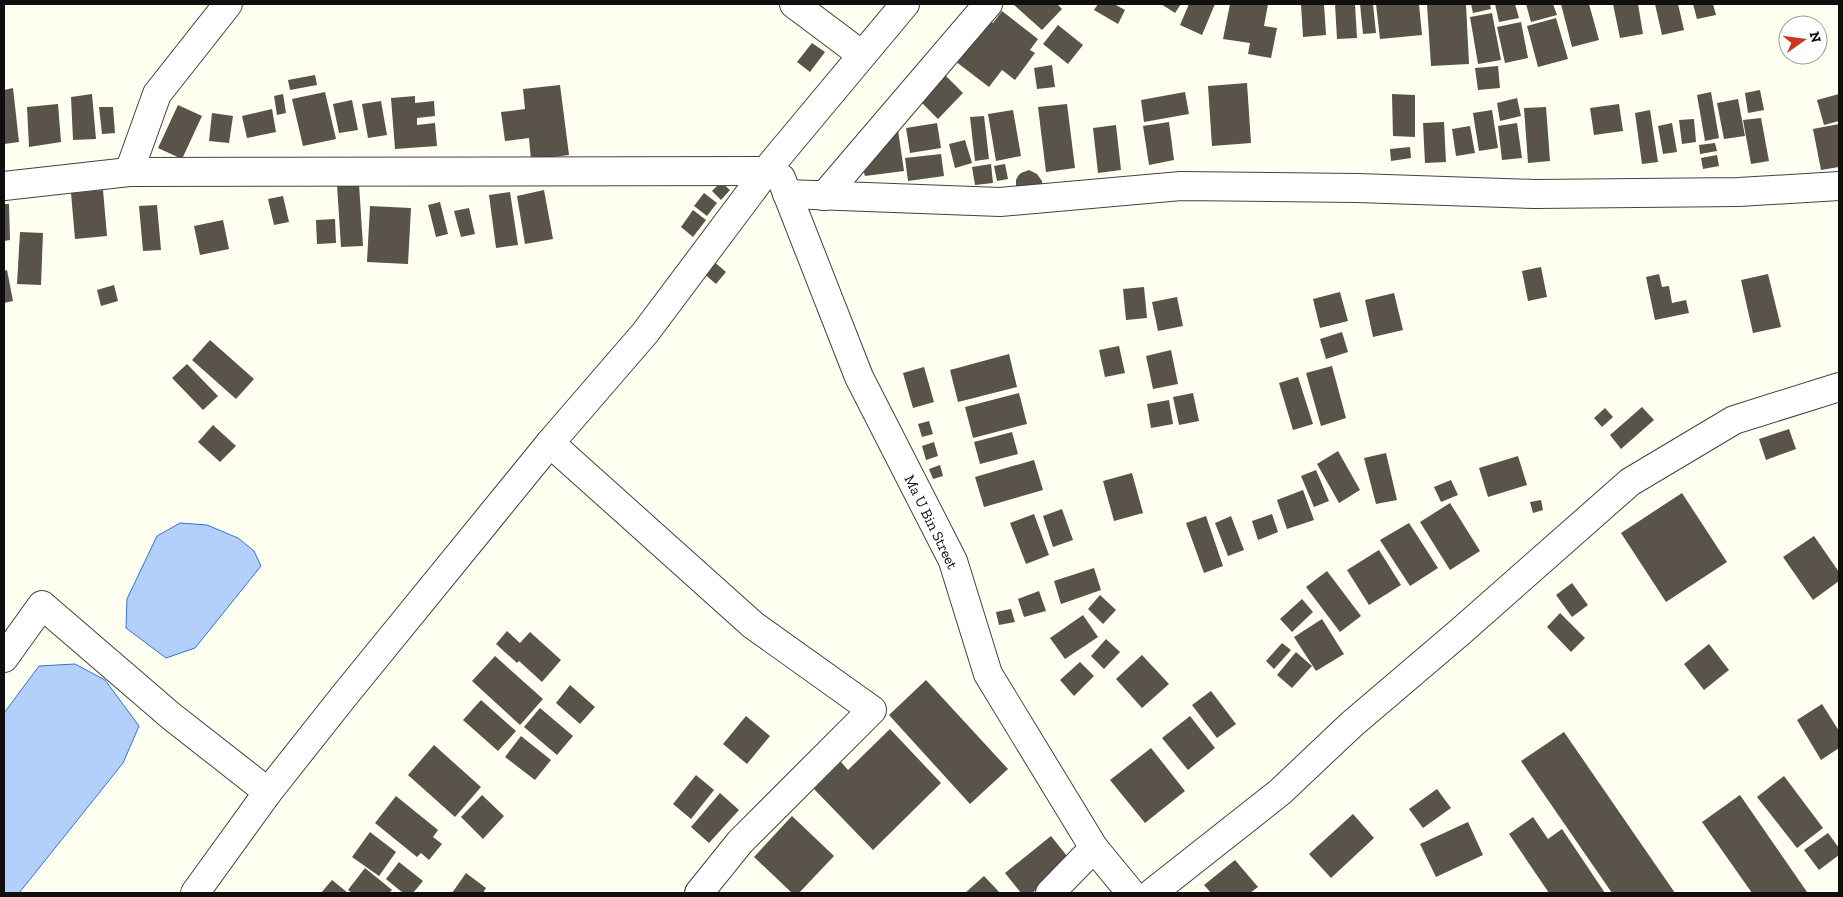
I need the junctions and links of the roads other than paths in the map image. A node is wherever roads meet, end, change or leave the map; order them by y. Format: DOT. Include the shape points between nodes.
graph roads {
  1 [pos="228,4"];
  2 [pos="794,4"];
  3 [pos="905,4"];
  4 [pos="988,4"];
  5 [pos="862,55"];
  6 [pos="771,166"];
  7 [pos="129,172"];
  8 [pos="4,186"];
  9 [pos="1839,186"];
  10 [pos="787,194"];
  11 [pos="824,196"];
  12 [pos="1839,387"];
  13 [pos="550,443"];
  14 [pos="4,658"];
  15 [pos="268,792"];
  16 [pos="1094,848"];
  17 [pos="195,893"];
  18 [pos="699,893"];
  19 [pos="1050,893"];
  20 [pos="1131,893"];
  21 [pos="1152,893"];
  1 -- 7 [label="street" via="156,94"];
  2 -- 5 [label="street"];
  3 -- 5 [label="street"];
  4 -- 11 [label="street"];
  5 -- 6 [label="street"];
  6 -- 7 [label="street"];
  6 -- 10 [label="street, Ma U Bin Street"];
  6 -- 13 [label="street" via="644,332"];
  7 -- 8 [label="street"];
  9 -- 11 [label="street" via="1739,192 1534,194 1181,186 1000,202"];
  10 -- 11 [label="street"];
  10 -- 16 [label="street, Ma U Bin Street" via="859,377 953,561 988,674"];
  12 -- 21 [label="street" via="1734,420 1630,482 1352,724 1280,792"];
  13 -- 15 [label="street"];
  13 -- 18 [label="street" via="753,625 872,710 740,842"];
  14 -- 15 [label="street" via="42,605 172,716"];
  15 -- 17 [label="street"];
  16 -- 19 [label="street"];
  16 -- 20 [label="street, Ma U Bin Street"];
}
